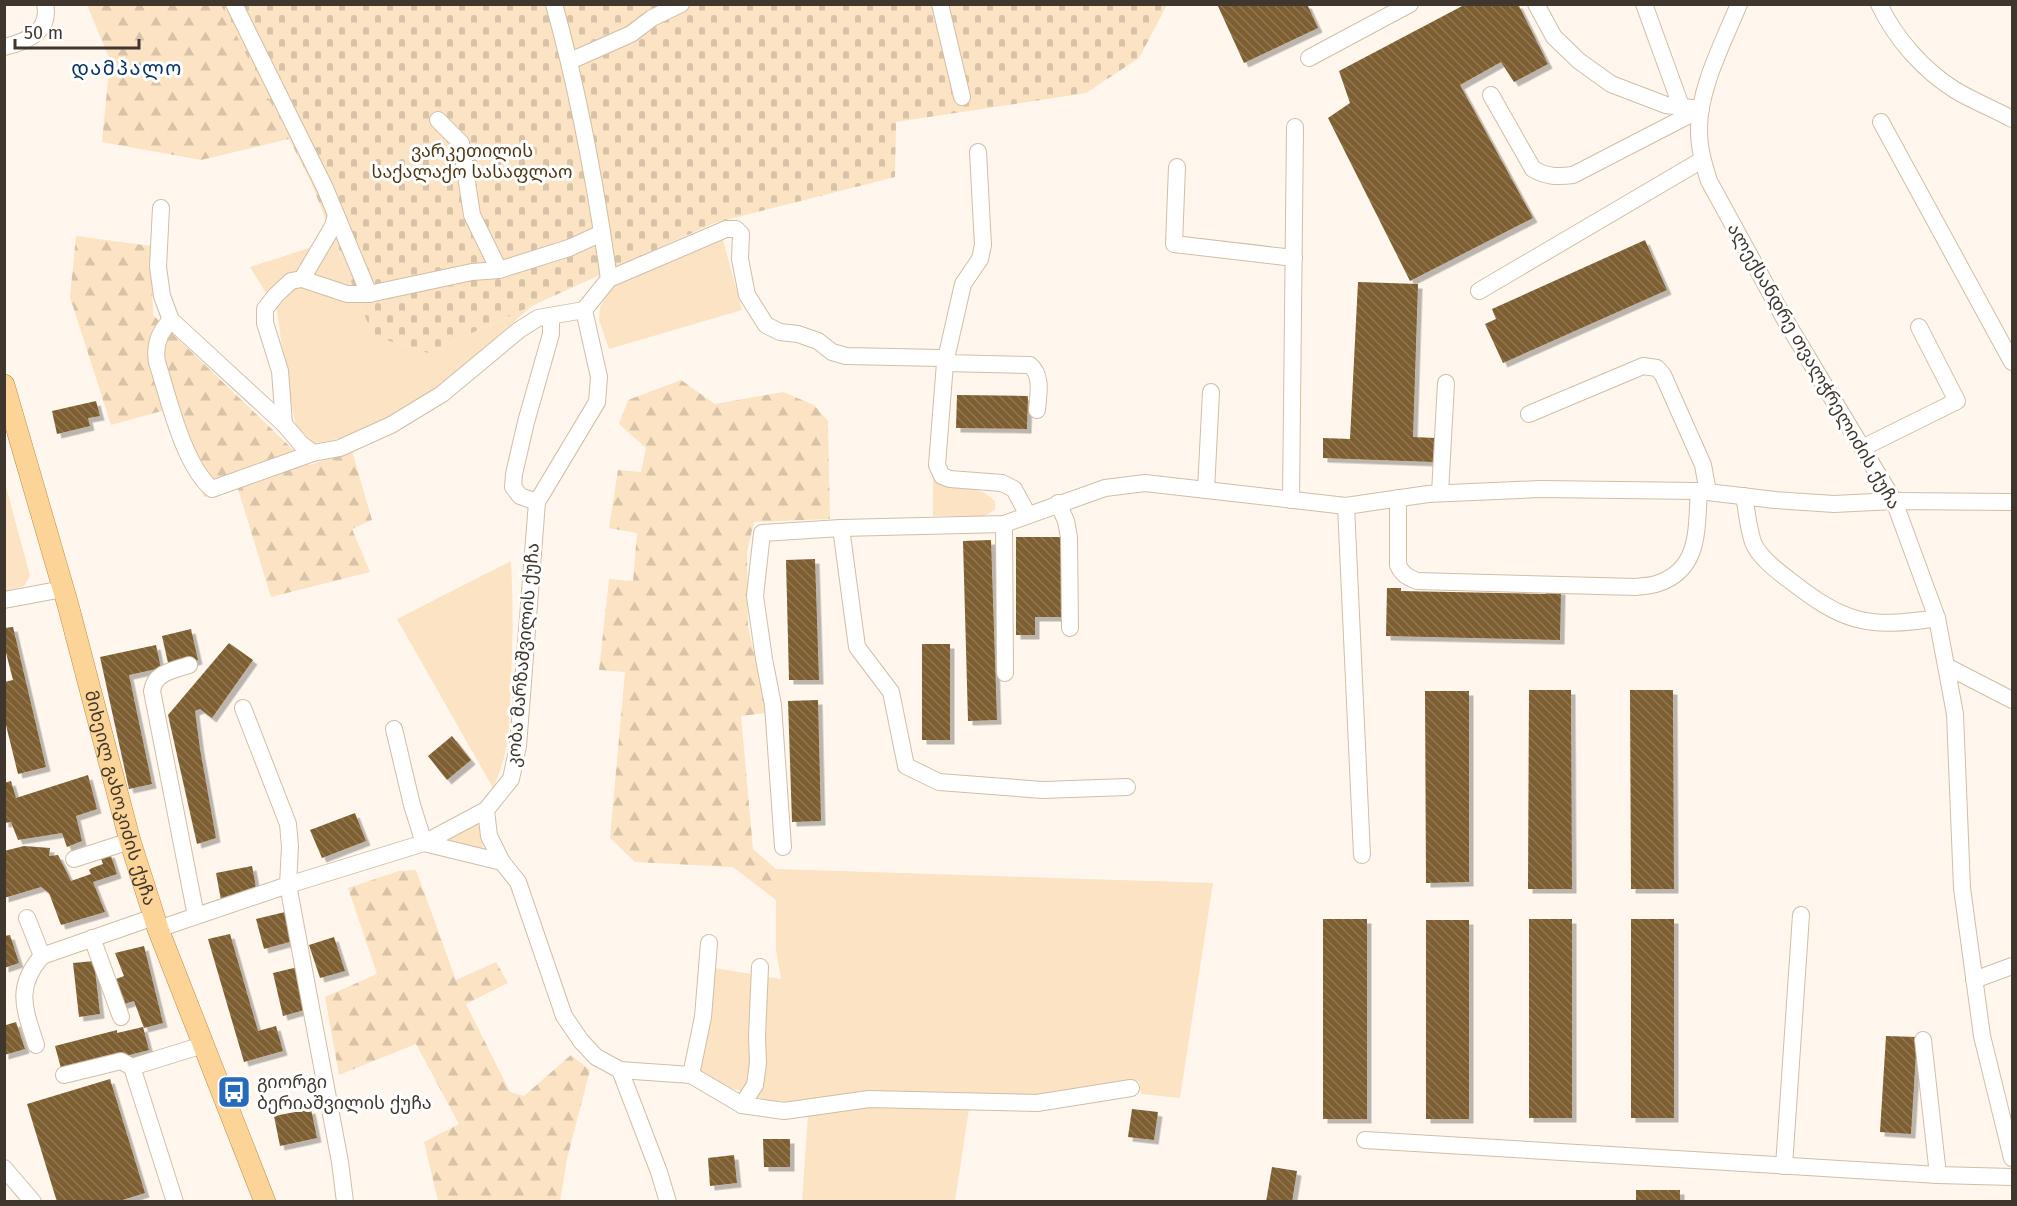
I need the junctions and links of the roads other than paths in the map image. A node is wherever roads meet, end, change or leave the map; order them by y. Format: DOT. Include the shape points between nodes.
graph roads {
  1 [pos="45,4"];
  2 [pos="234,4"];
  3 [pos="554,4"];
  4 [pos="681,4"];
  5 [pos="940,4"];
  6 [pos="1410,4"];
  7 [pos="1536,4"];
  8 [pos="1644,4"];
  9 [pos="1739,4"];
  10 [pos="1879,4"];
  11 [pos="4,47"];
  12 [pos="1308,58"];
  13 [pos="570,61"];
  14 [pos="1491,95"];
  15 [pos="962,97"];
  16 [pos="1682,106"];
  17 [pos="1701,109"];
  18 [pos="2013,119"];
  19 [pos="438,120"];
  20 [pos="1881,122"];
  21 [pos="1296,128"];
  22 [pos="978,152"];
  23 [pos="1702,160"];
  24 [pos="1177,167"];
  25 [pos="161,207"];
  26 [pos="336,216"];
  27 [pos="602,234"];
  28 [pos="1294,258"];
  29 [pos="499,270"];
  30 [pos="302,279"];
  31 [pos="609,279"];
  32 [pos="1479,291"];
  33 [pos="369,294"];
  34 [pos="584,310"];
  35 [pos="551,316"];
  36 [pos="171,320"];
  37 [pos="1919,327"];
  38 [pos="2013,362"];
  39 [pos="945,363"];
  40 [pos="1446,383"];
  41 [pos="4,385"];
  42 [pos="1211,392"];
  43 [pos="1037,411"];
  44 [pos="1529,414"];
  45 [pos="284,424"];
  46 [pos="1862,448"];
  47 [pos="313,453"];
  48 [pos="1206,490"];
  49 [pos="1703,492"];
  50 [pos="1440,493"];
  51 [pos="1744,496"];
  52 [pos="1398,498"];
  53 [pos="1291,500"];
  54 [pos="1894,501"];
  55 [pos="537,502"];
  56 [pos="2013,502"];
  57 [pos="1058,503"];
  58 [pos="1346,506"];
  59 [pos="1028,515"];
  60 [pos="1004,524"];
  61 [pos="841,528"];
  62 [pos="63,589"];
  63 [pos="4,600"];
  64 [pos="1938,618"];
  65 [pos="1070,628"];
  66 [pos="189,666"];
  67 [pos="1948,667"];
  68 [pos="1005,673"];
  69 [pos="2013,700"];
  70 [pos="243,708"];
  71 [pos="394,729"];
  72 [pos="1126,787"];
  73 [pos="486,810"];
  74 [pos="130,841"];
  75 [pos="424,843"];
  76 [pos="783,847"];
  77 [pos="1362,855"];
  78 [pos="74,859"];
  79 [pos="502,861"];
  80 [pos="288,885"];
  81 [pos="1801,915"];
  82 [pos="196,916"];
  83 [pos="27,918"];
  84 [pos="156,923"];
  85 [pos="93,938"];
  86 [pos="709,943"];
  87 [pos="42,956"];
  88 [pos="2013,966"];
  89 [pos="760,968"];
  90 [pos="1974,980"];
  91 [pos="121,1017"];
  92 [pos="1923,1040"];
  93 [pos="36,1045"];
  94 [pos="203,1045"];
  95 [pos="132,1067"];
  96 [pos="620,1070"];
  97 [pos="64,1075"];
  98 [pos="691,1075"];
  99 [pos="1131,1088"];
  100 [pos="2006,1101"];
  101 [pos="742,1105"];
  102 [pos="1365,1140"];
  103 [pos="2013,1158"];
  104 [pos="1784,1166"];
  105 [pos="4,1168"];
  106 [pos="1938,1175"];
  107 [pos="2013,1177"];
  108 [pos="259,1200"];
  109 [pos="33,1202"];
  110 [pos="175,1202"];
  111 [pos="345,1202"];
  112 [pos="668,1202"];
  1 -- 11 [label="street" via="42,28 36,35"];
  2 -- 26 [label="street" via="326,188"];
  3 -- 13 [label="street"];
  4 -- 13 [label="street" via="631,34"];
  5 -- 15 [label="street"];
  6 -- 12 [label="street"];
  7 -- 16 [label="street" via="1554,37 1611,84 1666,105"];
  8 -- 16 [label="street"];
  9 -- 17 [label="street, ალექსანდრე თვალჭრელიძის ქუჩა" via="1711,71"];
  10 -- 18 [label="street" via="1889,25 1919,60 1954,89"];
  13 -- 27 [label="street"];
  14 -- 17 [label="street" via="1533,170 1544,176 1573,175"];
  16 -- 17 [label="street"];
  17 -- 23 [label="street, ალექსანდრე თვალჭრელიძის ქუჩა"];
  19 -- 29 [label="street" via="461,143 471,215"];
  20 -- 38 [label="street"];
  21 -- 28 [label="street"];
  22 -- 39 [label="street" via="983,245 980,259 963,284"];
  23 -- 32 [label="street"];
  23 -- 46 [label="street, ალექსანდრე თვალჭრელიძის ქუჩა" via="1709,181 1784,318"];
  24 -- 28 [label="street" via="1174,244"];
  25 -- 36 [label="street" via="159,267 162,296"];
  26 -- 30 [label="street"];
  26 -- 33 [label="street"];
  27 -- 29 [label="street"];
  27 -- 31 [label="street"];
  28 -- 53 [label="street"];
  29 -- 33 [label="street"];
  30 -- 33 [label="street" via="347,294"];
  30 -- 45 [label="street" via="291,281 265,309 265,322 280,371"];
  31 -- 34 [label="street"];
  31 -- 39 [label="street" via="726,229 736,229 741,234 740,259 747,295 766,326 819,341 832,352 846,356 935,357"];
  34 -- 35 [label="street"];
  34 -- 55 [label="street, კობა მარზაშვილის ქუჩა" via="599,377 597,402"];
  35 -- 47 [label="street" via="538,318 519,330 442,394 391,425 340,448"];
  35 -- 55 [label="street" via="551,334 513,474 513,487 520,496"];
  36 -- 45 [label="street"];
  36 -- 47 [label="street" via="161,330 155,352 188,457 203,482 212,489"];
  37 -- 46 [label="street" via="1957,401"];
  39 -- 43 [label="street" via="1030,365 1038,375"];
  39 -- 59 [label="street" via="937,465 942,476 1002,483 1014,489"];
  40 -- 50 [label="street"];
  41 -- 62 [label="main road, მიხეილ გახოკიძის ქუჩა"];
  42 -- 48 [label="street"];
  44 -- 49 [label="street" via="1643,366 1657,368 1703,465"];
  45 -- 47 [label="street"];
  46 -- 54 [label="street, ალექსანდრე თვალჭრელიძის ქუჩა"];
  48 -- 53 [label="street"];
  48 -- 57 [label="street" via="1145,483 1105,488"];
  49 -- 50 [label="street" via="1540,489"];
  49 -- 51 [label="street"];
  49 -- 52 [label="street" via="1688,563 1659,583 1636,587 1408,578 1398,565"];
  50 -- 52 [label="street"];
  51 -- 54 [label="street" via="1834,504"];
  51 -- 64 [label="street" via="1754,544 1771,565 1830,609 1862,622 1901,624"];
  52 -- 58 [label="street"];
  53 -- 58 [label="street"];
  54 -- 56 [label="street"];
  54 -- 64 [label="street, ალექსანდრე თვალჭრელიძის ქუჩა"];
  55 -- 73 [label="street, კობა მარზაშვილის ქუჩა" via="518,746 511,779"];
  57 -- 59 [label="street"];
  57 -- 65 [label="street" via="1069,537"];
  58 -- 77 [label="street"];
  59 -- 60 [label="street"];
  60 -- 61 [label="street"];
  60 -- 68 [label="street"];
  61 -- 72 [label="street" via="857,647 891,692 906,766 939,782 1043,790"];
  61 -- 76 [label="street" via="762,533 755,596 773,705"];
  62 -- 63 [label="street"];
  62 -- 74 [label="main road, მიხეილ გახოკიძის ქუჩა"];
  64 -- 67 [label="street, ალექსანდრე თვალჭრელიძის ქუჩა"];
  66 -- 82 [label="street" via="160,675 153,682 152,691"];
  67 -- 69 [label="street"];
  67 -- 90 [label="street, ალექსანდრე თვალჭრელიძის ქუჩა" via="1958,747 1962,888"];
  70 -- 80 [label="street" via="288,824"];
  71 -- 75 [label="street"];
  73 -- 75 [label="street, კობა მარზაშვილის ქუჩა"];
  73 -- 79 [label="street" via="489,836"];
  74 -- 78 [label="street"];
  74 -- 84 [label="main road, მიხეილ გახოკიძის ქუჩა"];
  75 -- 79 [label="street"];
  75 -- 80 [label="street, კობა მარზაშვილის ქუჩა"];
  79 -- 96 [label="street" via="518,882 564,1016 596,1057"];
  80 -- 82 [label="street, კობა მარზაშვილის ქუჩა"];
  80 -- 111 [label="street"];
  81 -- 104 [label="street"];
  82 -- 84 [label="street, კობა მარზაშვილის ქუჩა"];
  83 -- 87 [label="street"];
  84 -- 85 [label="street, კობა მარზაშვილის ქუჩა"];
  84 -- 94 [label="main road, მიხეილ გახოკიძის ქუჩა"];
  85 -- 87 [label="street, კობა მარზაშვილის ქუჩა"];
  85 -- 91 [label="street"];
  86 -- 98 [label="street" via="703,1017"];
  87 -- 93 [label="street" via="24,987 24,1007"];
  88 -- 90 [label="street"];
  89 -- 101 [label="street" via="758,1063 755,1085"];
  90 -- 100 [label="street, ალექსანდრე თვალჭრელიძის ქუჩა" via="1982,1036"];
  92 -- 106 [label="street"];
  94 -- 95 [label="street"];
  94 -- 108 [label="main road, მიხეილ გახოკიძის ქუჩა"];
  95 -- 97 [label="street" via="121,1061"];
  95 -- 110 [label="street"];
  96 -- 98 [label="street"];
  96 -- 112 [label="street"];
  98 -- 101 [label="street"];
  99 -- 101 [label="street" via="1037,1103 869,1099 784,1112"];
  100 -- 103 [label="street, ალექსანდრე თვალჭრელიძის ქუჩა"];
  102 -- 104 [label="street"];
  104 -- 106 [label="street"];
  105 -- 109 [label="street"];
  106 -- 107 [label="street"];
}
